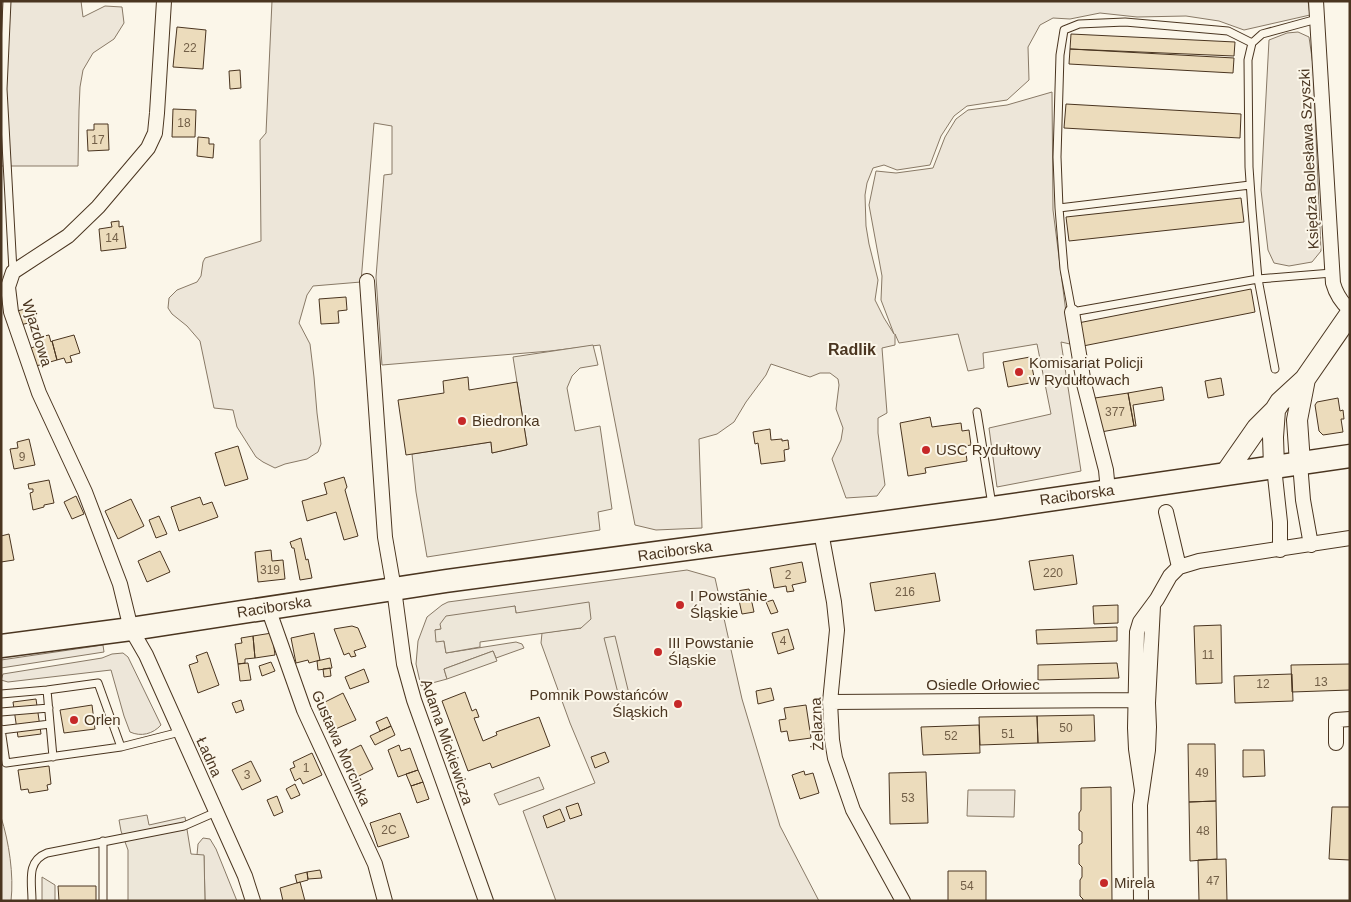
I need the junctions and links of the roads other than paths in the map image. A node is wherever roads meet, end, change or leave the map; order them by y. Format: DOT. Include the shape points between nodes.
graph roads {
  1 [pos="7,1"];
  2 [pos="164,1"];
  3 [pos="1316,1"];
  4 [pos="1317,19"];
  5 [pos="1252,43"];
  6 [pos="1250,185"];
  7 [pos="1059,208"];
  8 [pos="13,272"];
  9 [pos="1332,273"];
  10 [pos="1258,279"];
  11 [pos="367,281"];
  12 [pos="1350,310"];
  13 [pos="1072,312"];
  14 [pos="1350,314"];
  15 [pos="1275,369"];
  16 [pos="1305,379"];
  17 [pos="1275,410"];
  18 [pos="977,412"];
  19 [pos="1350,456"];
  20 [pos="1300,463"];
  21 [pos="1274,467"];
  22 [pos="1225,474"];
  23 [pos="1108,491"];
  24 [pos="993,508"];
  25 [pos="1166,512"];
  26 [pos="821,532"];
  27 [pos="1350,538"];
  28 [pos="1311,545"];
  29 [pos="1280,550"];
  30 [pos="1179,567"];
  31 [pos="394,589"];
  32 [pos="268,608"];
  33 [pos="131,629"];
  34 [pos="1,646"];
  35 [pos="47,690"];
  36 [pos="1,694"];
  37 [pos="830,702"];
  38 [pos="1142,702"];
  39 [pos="49,708"];
  40 [pos="1,712"];
  41 [pos="1350,719"];
  42 [pos="50,724"];
  43 [pos="1,730"];
  44 [pos="180,732"];
  45 [pos="1336,743"];
  46 [pos="121,748"];
  47 [pos="53,757"];
  48 [pos="216,812"];
  49 [pos="103,841"];
  50 [pos="32,901"];
  51 [pos="103,901"];
  52 [pos="253,901"];
  53 [pos="385,901"];
  54 [pos="486,901"];
  55 [pos="903,901"];
  56 [pos="1142,901"];
  1 -- 8 [label="lane" via="3,89"];
  2 -- 8 [label="street" via="155,133 148,148 98,207 68,236"];
  3 -- 4 [label="street, Księdza Bolesława Szyszki"];
  4 -- 5 [label="lane" via="1262,34"];
  4 -- 9 [label="street, Księdza Bolesława Szyszki"];
  5 -- 6 [label="lane" via="1248,60"];
  5 -- 7 [label="lane" via="1228,31 1125,22 1079,24 1064,30 1060,55 1057,157"];
  6 -- 7 [label="lane"];
  6 -- 10 [label="lane"];
  7 -- 13 [label="lane" via="1064,269"];
  8 -- 33 [label="street, Wjazdowa" via="8,287 11,312 39,394 85,492 120,584"];
  9 -- 10 [label="lane"];
  9 -- 12 [label="street, Księdza Bolesława Szyszki" via="1338,296"];
  10 -- 13 [label="lane"];
  10 -- 15 [label="lane"];
  11 -- 31 [label="street, Adama Mickiewicza" via="385,537"];
  13 -- 23 [label="street"];
  14 -- 16 [label="street"];
  16 -- 17 [label="street"];
  16 -- 20 [label="street" via="1297,420"];
  17 -- 21 [label="street"];
  17 -- 22 [label="street" via="1257,428"];
  18 -- 24 [label="lane"];
  19 -- 20 [label="main road, Raciborska"];
  20 -- 21 [label="main road, Raciborska"];
  20 -- 28 [label="street"];
  21 -- 22 [label="main road, Raciborska"];
  21 -- 29 [label="street"];
  22 -- 23 [label="main road, Raciborska"];
  23 -- 24 [label="main road, Raciborska"];
  24 -- 26 [label="main road, Raciborska"];
  25 -- 30 [label="street"];
  26 -- 31 [label="main road, Raciborska"];
  26 -- 37 [label="street, Żelazna" via="838,630"];
  27 -- 28 [label="street"];
  28 -- 29 [label="street"];
  29 -- 30 [label="street"];
  30 -- 38 [label="street" via="1140,622 1137,632"];
  31 -- 32 [label="main road, Raciborska"];
  31 -- 54 [label="street, Adama Mickiewicza" via="404,664 414,700"];
  32 -- 33 [label="main road, Raciborska"];
  32 -- 53 [label="street, Gustawa Morcinka" via="304,710 376,864"];
  33 -- 34 [label="main road, Raciborska"];
  33 -- 44 [label="street, Ładna"];
  35 -- 36 [label="lane"];
  35 -- 39 [label="lane"];
  35 -- 46 [label="lane" via="98,683"];
  37 -- 38 [label="street, Osiedle Orłowiec"];
  37 -- 55 [label="street, Żelazna" via="832,740 847,795"];
  38 -- 56 [label="street" via="1136,749 1142,790"];
  39 -- 40 [label="lane"];
  39 -- 42 [label="lane"];
  41 -- 45 [label="street" via="1336,720"];
  42 -- 43 [label="lane"];
  42 -- 47 [label="lane"];
  43 -- 47 [label="lane" via="6,763"];
  44 -- 46 [label="lane"];
  44 -- 48 [label="street, Ładna"];
  46 -- 47 [label="lane"];
  48 -- 49 [label="lane" via="184,826"];
  48 -- 52 [label="street, Ładna"];
  49 -- 50 [label="lane" via="41,855 35,860 31,873"];
  49 -- 51 [label="lane"];
}
